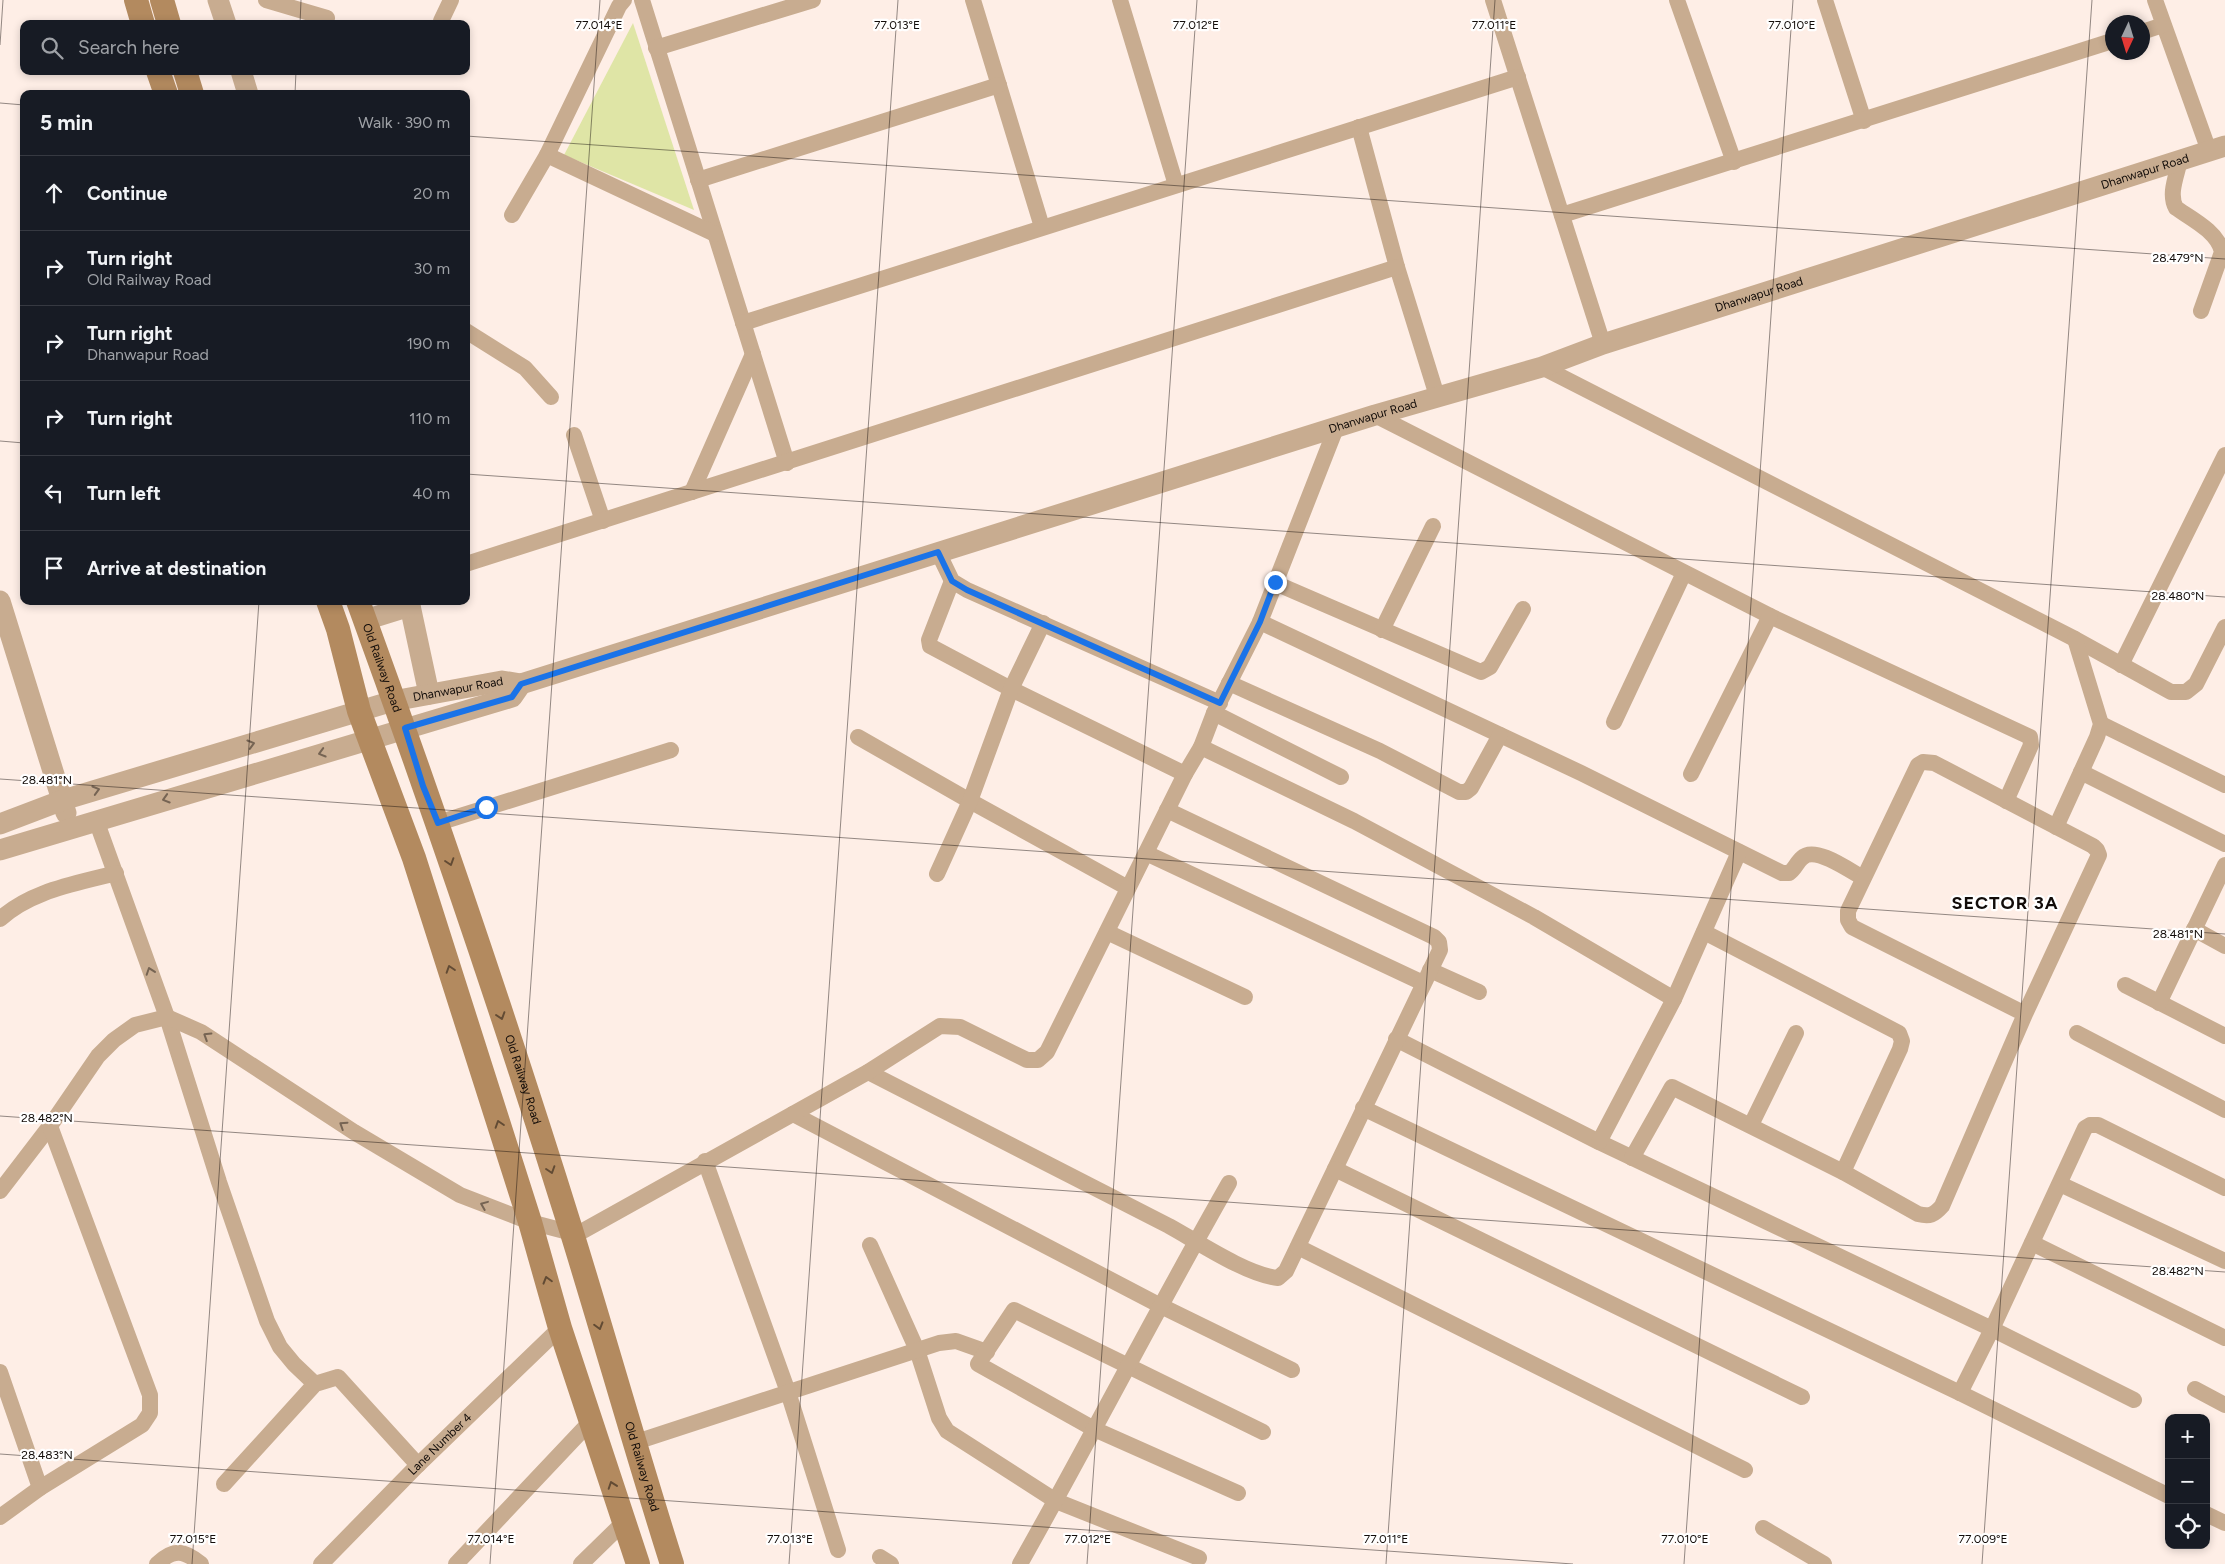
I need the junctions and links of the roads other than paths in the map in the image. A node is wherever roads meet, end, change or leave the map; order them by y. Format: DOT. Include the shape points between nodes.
graph roads {
  1 [pos="136,0"];
  2 [pos="162,0"];
  3 [pos="218,0"];
  4 [pos="266,0"];
  5 [pos="451,0"];
  6 [pos="624,0"];
  7 [pos="642,0"];
  8 [pos="813,0"];
  9 [pos="973,0"];
  10 [pos="1120,0"];
  11 [pos="1493,0"];
  12 [pos="1677,0"];
  13 [pos="1825,0"];
  14 [pos="2155,0"];
  15 [pos="327,18"];
  16 [pos="142,20"];
  17 [pos="169,20"];
  18 [pos="225,20"];
  19 [pos="442,20"];
  20 [pos="2163,25"];
  21 [pos="2150,29"];
  22 [pos="2105,43"];
  23 [pos="656,48"];
  24 [pos="159,75"];
  25 [pos="186,75"];
  26 [pos="242,75"];
  27 [pos="1518,77"];
  28 [pos="999,86"];
  29 [pos="165,90"];
  30 [pos="191,90"];
  31 [pos="247,90"];
  32 [pos="1864,120"];
  33 [pos="1360,127"];
  34 [pos="2217,149"];
  35 [pos="547,155"];
  36 [pos="2180,160"];
  37 [pos="1734,162"];
  38 [pos="698,180"];
  39 [pos="1176,185"];
  40 [pos="1562,215"];
  41 [pos="512,216"];
  42 [pos="1042,227"];
  43 [pos="715,234"];
  44 [pos="1396,267"];
  45 [pos="2201,311"];
  46 [pos="743,323"];
  47 [pos="470,334"];
  48 [pos="1603,344"];
  49 [pos="753,354"];
  50 [pos="1542,367"];
  51 [pos="1437,396"];
  52 [pos="551,397"];
  53 [pos="1375,415"];
  54 [pos="1336,428"];
  55 [pos="574,435"];
  56 [pos="2225,455"];
  57 [pos="787,463"];
  58 [pos="692,492"];
  59 [pos="603,521"];
  60 [pos="1433,526"];
  61 [pos="938,552"];
  62 [pos="470,563"];
  63 [pos="1684,573"];
  64 [pos="952,581"];
  65 [pos="1275,582"];
  66 [pos="0,601"];
  67 [pos="329,605"];
  68 [pos="402,605"];
  69 [pos="409,605"];
  70 [pos="1523,609"];
  71 [pos="362,611"];
  72 [pos="1770,616"];
  73 [pos="1260,622"];
  74 [pos="1043,623"];
  75 [pos="2225,627"];
  76 [pos="1382,630"];
  77 [pos="2075,639"];
  78 [pos="2120,665"];
  79 [pos="1229,683"];
  80 [pos="521,684"];
  81 [pos="1011,689"];
  82 [pos="429,694"];
  83 [pos="393,701"];
  84 [pos="1217,708"];
  85 [pos="359,711"];
  86 [pos="1614,722"];
  87 [pos="2101,724"];
  88 [pos="405,728"];
  89 [pos="1500,735"];
  90 [pos="858,737"];
  91 [pos="368,740"];
  92 [pos="1201,746"];
  93 [pos="672,750"];
  94 [pos="2081,772"];
  95 [pos="1185,774"];
  96 [pos="1691,774"];
  97 [pos="1341,777"];
  98 [pos="2225,786"];
  99 [pos="63,800"];
  100 [pos="970,801"];
  101 [pos="2006,801"];
  102 [pos="1167,810"];
  103 [pos="96,820"];
  104 [pos="438,823"];
  105 [pos="0,824"];
  106 [pos="2056,827"];
  107 [pos="70,828"];
  108 [pos="2225,844"];
  109 [pos="0,850"];
  110 [pos="1739,852"];
  111 [pos="1146,853"];
  112 [pos="2225,865"];
  113 [pos="116,873"];
  114 [pos="937,874"];
  115 [pos="1863,878"];
  116 [pos="1128,888"];
  117 [pos="0,919"];
  118 [pos="2194,929"];
  119 [pos="1106,932"];
  120 [pos="1704,932"];
  121 [pos="2225,946"];
  122 [pos="1427,977"];
  123 [pos="2125,985"];
  124 [pos="1479,992"];
  125 [pos="1245,997"];
  126 [pos="1674,999"];
  127 [pos="2159,1003"];
  128 [pos="2025,1014"];
  129 [pos="166,1017"];
  130 [pos="1796,1033"];
  131 [pos="2078,1033"];
  132 [pos="2225,1036"];
  133 [pos="1396,1039"];
  134 [pos="868,1072"];
  135 [pos="1363,1108"];
  136 [pos="2225,1110"];
  137 [pos="793,1114"];
  138 [pos="1751,1125"];
  139 [pos="50,1126"];
  140 [pos="1599,1142"];
  141 [pos="1632,1158"];
  142 [pos="705,1161"];
  143 [pos="1335,1169"];
  144 [pos="1843,1172"];
  145 [pos="1229,1183"];
  146 [pos="2060,1184"];
  147 [pos="2225,1188"];
  148 [pos="0,1191"];
  149 [pos="530,1222"];
  150 [pos="572,1233"];
  151 [pos="1196,1240"];
  152 [pos="2032,1243"];
  153 [pos="870,1245"];
  154 [pos="1298,1247"];
  155 [pos="2225,1261"];
  156 [pos="1159,1305"];
  157 [pos="560,1328"];
  158 [pos="1992,1329"];
  159 [pos="2225,1338"];
  160 [pos="917,1350"];
  161 [pos="987,1352"];
  162 [pos="1127,1367"];
  163 [pos="1292,1370"];
  164 [pos="0,1372"];
  165 [pos="315,1384"];
  166 [pos="2195,1389"];
  167 [pos="788,1392"];
  168 [pos="1960,1393"];
  169 [pos="1802,1397"];
  170 [pos="2134,1400"];
  171 [pos="2225,1405"];
  172 [pos="592,1420"];
  173 [pos="1094,1429"];
  174 [pos="1264,1432"];
  175 [pos="634,1443"];
  176 [pos="418,1465"];
  177 [pos="1745,1470"];
  178 [pos="224,1484"];
  179 [pos="40,1488"];
  180 [pos="1238,1493"];
  181 [pos="2165,1494"];
  182 [pos="1056,1500"];
  183 [pos="2210,1516"];
  184 [pos="0,1517"];
  185 [pos="624,1522"];
  186 [pos="2225,1523"];
  187 [pos="1763,1528"];
  188 [pos="838,1550"];
  189 [pos="1199,1558"];
  190 [pos="1025,1563"];
  191 [pos="157,1564"];
  192 [pos="201,1564"];
  193 [pos="321,1564"];
  194 [pos="456,1564"];
  195 [pos="581,1564"];
  196 [pos="638,1564"];
  197 [pos="672,1564"];
  198 [pos="1824,1564"];
  1 -- 16 [label="main road"];
  2 -- 17 [label="main road"];
  3 -- 18 [label="street"];
  4 -- 15 [label="street"];
  5 -- 19 [label="street"];
  6 -- 35 [label="street"];
  7 -- 23 [label="street"];
  8 -- 23 [label="street"];
  9 -- 28 [label="street"];
  10 -- 39 [label="street"];
  11 -- 27 [label="street"];
  12 -- 37 [label="street"];
  13 -- 32 [label="street"];
  14 -- 20 [label="street"];
  20 -- 21 [label="street"];
  20 -- 34 [label="street"];
  22 -- 32 [label="street"];
  23 -- 38 [label="street"];
  24 -- 29 [label="main road"];
  25 -- 30 [label="main road"];
  26 -- 31 [label="street"];
  27 -- 33 [label="street"];
  27 -- 40 [label="street"];
  28 -- 38 [label="street"];
  28 -- 42 [label="street"];
  32 -- 37 [label="street"];
  33 -- 39 [label="street"];
  33 -- 44 [label="street"];
  34 -- 36 [label="street, Dhanwapur Road"];
  35 -- 41 [label="street"];
  35 -- 43 [label="street"];
  36 -- 45 [label="street" via="2172,195 2176,208 2221,244 2222,252"];
  36 -- 48 [label="street, Dhanwapur Road"];
  37 -- 40 [label="street"];
  38 -- 43 [label="street"];
  39 -- 42 [label="street"];
  40 -- 48 [label="street"];
  42 -- 46 [label="street"];
  43 -- 46 [label="street"];
  44 -- 51 [label="street"];
  44 -- 57 [label="street"];
  46 -- 49 [label="street"];
  47 -- 52 [label="street" via="524,368"];
  48 -- 50 [label="street, Dhanwapur Road"];
  49 -- 57 [label="street"];
  49 -- 58 [label="street"];
  50 -- 51 [label="street, Dhanwapur Road"];
  50 -- 77 [label="street"];
  51 -- 53 [label="street, Dhanwapur Road"];
  53 -- 54 [label="street, Dhanwapur Road"];
  53 -- 63 [label="street"];
  54 -- 61 [label="street, Dhanwapur Road"];
  54 -- 65 [label="street"];
  55 -- 59 [label="street"];
  56 -- 78 [label="street"];
  57 -- 58 [label="street"];
  58 -- 59 [label="street"];
  59 -- 62 [label="street"];
  60 -- 76 [label="street"];
  61 -- 64 [label="street"];
  61 -- 80 [label="street, Dhanwapur Road"];
  63 -- 72 [label="street"];
  63 -- 86 [label="street"];
  64 -- 74 [label="street"];
  64 -- 81 [label="street" via="930,646"];
  65 -- 73 [label="street"];
  65 -- 76 [label="street"];
  66 -- 99 [label="street"];
  67 -- 85 [label="main road"];
  68 -- 71 [label="street"];
  69 -- 82 [label="street"];
  70 -- 76 [label="street" via="1490,667 1481,672"];
  71 -- 83 [label="main road, Old Railway Road"];
  72 -- 96 [label="street"];
  72 -- 101 [label="street" via="2030,737 2030,745"];
  73 -- 79 [label="street"];
  73 -- 89 [label="street"];
  74 -- 81 [label="street"];
  74 -- 84 [label="street"];
  75 -- 78 [label="street" via="2196,684 2186,692 2171,692"];
  77 -- 78 [label="street"];
  77 -- 87 [label="street"];
  79 -- 84 [label="street"];
  79 -- 89 [label="street" via="1380,751 1460,792 1471,788"];
  80 -- 82 [label="street, Dhanwapur Road" via="502,681"];
  80 -- 88 [label="street, Dhanwapur Road" via="512,697"];
  81 -- 95 [label="street"];
  81 -- 100 [label="street"];
  82 -- 83 [label="street, Dhanwapur Road"];
  83 -- 85 [label="street, Dhanwapur Road"];
  83 -- 88 [label="main road, Old Railway Road"];
  84 -- 92 [label="street"];
  84 -- 97 [label="street"];
  85 -- 91 [label="main road"];
  99 -- 85 [label="street, Dhanwapur Road, one-way"];
  87 -- 94 [label="street"];
  87 -- 98 [label="street"];
  88 -- 91 [label="street, Dhanwapur Road"];
  88 -- 104 [label="main road, Old Railway Road"];
  89 -- 110 [label="street"];
  90 -- 100 [label="street"];
  91 -- 103 [label="street, Dhanwapur Road, one-way"];
  149 -- 91 [label="main road, one-way" via="414,858"];
  92 -- 95 [label="street"];
  92 -- 126 [label="street" via="1354,821 1526,912"];
  93 -- 104 [label="street"];
  94 -- 106 [label="street"];
  94 -- 108 [label="street"];
  95 -- 102 [label="street"];
  99 -- 105 [label="street, Dhanwapur Road"];
  99 -- 107 [label="street"];
  100 -- 114 [label="street"];
  100 -- 116 [label="street"];
  101 -- 106 [label="street"];
  101 -- 115 [label="street" via="1934,763 1922,762"];
  102 -- 111 [label="street"];
  102 -- 122 [label="street" via="1434,937 1440,950"];
  103 -- 107 [label="street, Dhanwapur Road"];
  103 -- 113 [label="street"];
  104 -- 150 [label="main road, Old Railway Road, one-way"];
  106 -- 128 [label="street" via="2093,846 2099,855"];
  107 -- 109 [label="street, Dhanwapur Road"];
  110 -- 115 [label="street" via="1789,874 1802,857 1810,853 1820,854"];
  110 -- 120 [label="street"];
  111 -- 116 [label="street"];
  111 -- 122 [label="street"];
  112 -- 118 [label="street"];
  113 -- 117 [label="street" via="40,894"];
  129 -- 113 [label="street, one-way"];
  115 -- 128 [label="street" via="1848,911 1852,928"];
  116 -- 119 [label="street"];
  118 -- 121 [label="street"];
  118 -- 127 [label="street"];
  119 -- 125 [label="street"];
  119 -- 134 [label="street" via="1047,1052 1038,1060 1027,1060 960,1028 940,1026"];
  120 -- 126 [label="street"];
  120 -- 144 [label="street" via="1899,1033 1900,1049"];
  122 -- 124 [label="street"];
  122 -- 133 [label="street"];
  123 -- 127 [label="street"];
  126 -- 140 [label="street"];
  127 -- 132 [label="street"];
  128 -- 144 [label="street" via="1942,1206 1935,1214 1918,1214"];
  129 -- 139 [label="street" via="135,1024 114,1040 98,1056"];
  149 -- 129 [label="street, one-way" via="453,1190 354,1132 201,1032"];
  129 -- 165 [label="street" via="218,1182 267,1321 280,1347"];
  130 -- 138 [label="street"];
  131 -- 136 [label="street"];
  133 -- 135 [label="street"];
  133 -- 140 [label="street"];
  134 -- 137 [label="street"];
  134 -- 151 [label="street"];
  135 -- 143 [label="street"];
  135 -- 168 [label="street"];
  137 -- 142 [label="street"];
  137 -- 156 [label="street"];
  138 -- 141 [label="street" via="1672,1087"];
  138 -- 144 [label="street"];
  139 -- 148 [label="street"];
  139 -- 179 [label="street" via="150,1395 150,1413 142,1425"];
  140 -- 141 [label="street"];
  141 -- 158 [label="street"];
  142 -- 150 [label="street" via="581,1232"];
  142 -- 167 [label="street"];
  143 -- 154 [label="street"];
  143 -- 169 [label="street"];
  145 -- 151 [label="street"];
  146 -- 147 [label="street" via="2085,1128 2098,1125"];
  146 -- 152 [label="street"];
  146 -- 155 [label="street"];
  149 -- 150 [label="street"];
  157 -- 149 [label="main road, one-way"];
  150 -- 175 [label="main road, Old Railway Road, one-way"];
  151 -- 154 [label="street" via="1252,1272 1278,1278 1286,1271"];
  151 -- 156 [label="street"];
  152 -- 158 [label="street"];
  152 -- 159 [label="street"];
  153 -- 160 [label="street"];
  154 -- 177 [label="street"];
  156 -- 162 [label="street"];
  156 -- 163 [label="street"];
  157 -- 172 [label="main road"];
  157 -- 176 [label="street, Lane Number 4"];
  158 -- 168 [label="street"];
  158 -- 170 [label="street"];
  160 -- 161 [label="street" via="956,1341"];
  160 -- 167 [label="street"];
  160 -- 182 [label="street" via="939,1418 947,1432"];
  161 -- 162 [label="street" via="1014,1310"];
  161 -- 173 [label="street" via="978,1364"];
  162 -- 173 [label="street"];
  162 -- 174 [label="street"];
  164 -- 179 [label="street"];
  165 -- 176 [label="street" via="338,1377"];
  165 -- 178 [label="street"];
  166 -- 171 [label="street"];
  167 -- 175 [label="street"];
  167 -- 188 [label="street"];
  168 -- 181 [label="street"];
  185 -- 172 [label="main road, one-way"];
  172 -- 194 [label="street"];
  173 -- 180 [label="street"];
  173 -- 182 [label="street"];
  175 -- 197 [label="main road, Old Railway Road"];
  176 -- 193 [label="street, Lane Number 4"];
  179 -- 184 [label="street"];
  182 -- 189 [label="street"];
  182 -- 190 [label="street"];
  183 -- 186 [label="street"];
  185 -- 195 [label="street"];
  185 -- 196 [label="main road"];
  187 -- 198 [label="street"];
  191 -- 192 [label="street" via="178,1552 190,1555"];
}
